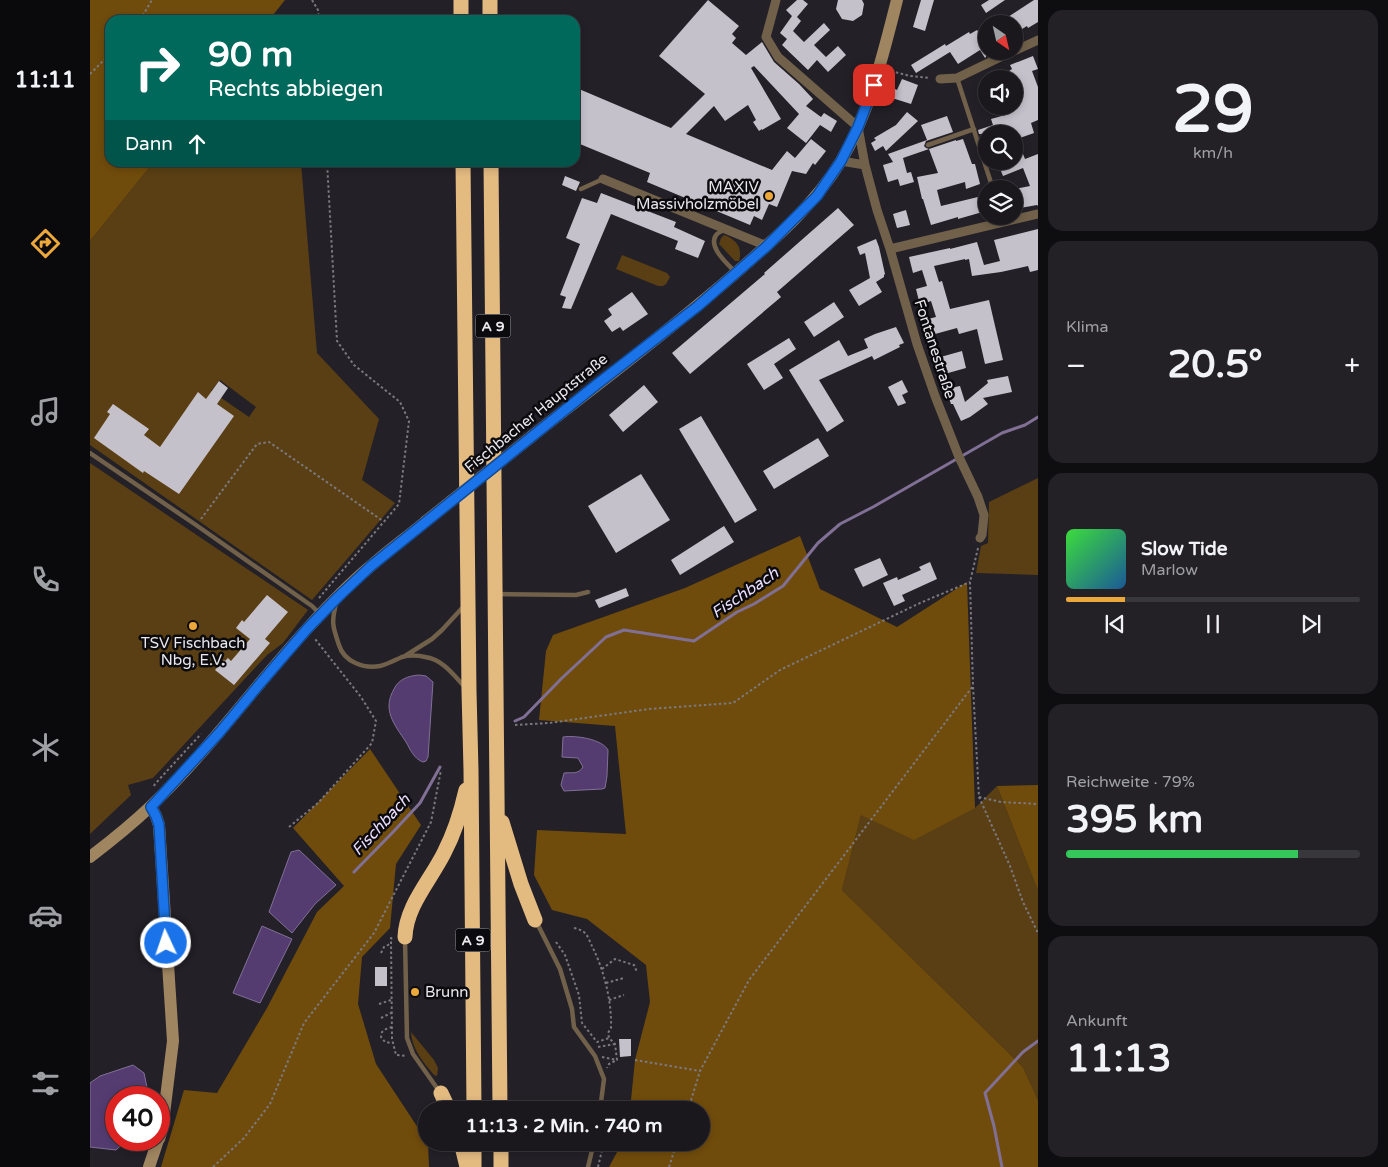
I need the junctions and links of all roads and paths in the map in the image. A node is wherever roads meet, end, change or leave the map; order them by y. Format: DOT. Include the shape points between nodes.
graph roads {
  1 [pos="152,0"];
  2 [pos="312,0"];
  3 [pos="461,0"];
  4 [pos="490,0"];
  5 [pos="776,0"];
  6 [pos="897,0"];
  7 [pos="143,15"];
  8 [pos="318,15"];
  9 [pos="461,15"];
  10 [pos="490,15"];
  11 [pos="1038,40"];
  12 [pos="1023,47"];
  13 [pos="105,59"];
  14 [pos="995,60"];
  15 [pos="880,68"];
  16 [pos="90,74"];
  17 [pos="957,78"];
  18 [pos="940,79"];
  19 [pos="858,127"];
  20 [pos="974,129"];
  21 [pos="928,145"];
  22 [pos="841,161"];
  23 [pos="865,165"];
  24 [pos="327,167"];
  25 [pos="462,167"];
  26 [pos="491,167"];
  27 [pos="603,179"];
  28 [pos="990,180"];
  29 [pos="581,189"];
  30 [pos="1038,214"];
  31 [pos="1023,216"];
  32 [pos="981,225"];
  33 [pos="726,229"];
  34 [pos="767,246"];
  35 [pos="890,250"];
  36 [pos="736,273"];
  37 [pos="90,453"];
  38 [pos="383,522"];
  39 [pos="196,525"];
  40 [pos="980,538"];
  41 [pos="970,582"];
  42 [pos="588,592"];
  43 [pos="496,594"];
  44 [pos="338,597"];
  45 [pos="468,602"];
  46 [pos="316,611"];
  47 [pos="307,629"];
  48 [pos="404,656"];
  49 [pos="973,686"];
  50 [pos="469,690"];
  51 [pos="515,725"];
  52 [pos="441,770"];
  53 [pos="471,770"];
  54 [pos="979,798"];
  55 [pos="497,801"];
  56 [pos="1038,804"];
  57 [pos="151,807"];
  58 [pos="289,827"];
  59 [pos="90,857"];
  60 [pos="535,920"];
  61 [pos="574,928"];
  62 [pos="1038,933"];
  63 [pos="556,942"];
  64 [pos="390,943"];
  65 [pos="405,944"];
  66 [pos="381,952"];
  67 [pos="602,969"];
  68 [pos="637,972"];
  69 [pos="624,978"];
  70 [pos="606,983"];
  71 [pos="624,995"];
  72 [pos="391,1000"];
  73 [pos="609,1000"];
  74 [pos="378,1004"];
  75 [pos="391,1013"];
  76 [pos="381,1018"];
  77 [pos="392,1028"];
  78 [pos="609,1038"];
  79 [pos="393,1044"];
  80 [pos="615,1044"];
  81 [pos="596,1047"];
  82 [pos="595,1056"];
  83 [pos="415,1058"];
  84 [pos="617,1060"];
  85 [pos="635,1060"];
  86 [pos="700,1071"];
  87 [pos="608,1073"];
  88 [pos="167,1086"];
  89 [pos="441,1093"];
  90 [pos="445,1101"];
  91 [pos="474,1101"];
  92 [pos="500,1101"];
  93 [pos="601,1101"];
  94 [pos="691,1101"];
  95 [pos="155,1151"];
  96 [pos="463,1151"];
  97 [pos="474,1151"];
  98 [pos="500,1151"];
  99 [pos="592,1151"];
  100 [pos="602,1151"];
  101 [pos="674,1151"];
  102 [pos="149,1167"];
  103 [pos="213,1167"];
  104 [pos="467,1167"];
  105 [pos="474,1167"];
  106 [pos="501,1167"];
  107 [pos="588,1167"];
  108 [pos="598,1167"];
  109 [pos="668,1167"];
  1 -- 7 [label="path"];
  2 -- 8 [label="path"];
  3 -- 9 [label="highway"];
  4 -- 10 [label="highway"];
  5 -- 19 [label="street" via="766,37 778,57"];
  6 -- 15 [label="main road, Fischbacher Hauptstraße"];
  11 -- 12 [label="street"];
  13 -- 16 [label="path"];
  14 -- 17 [label="street"];
  15 -- 18 [label="path"];
  15 -- 19 [label="main road, Fischbacher Hauptstraße"];
  17 -- 18 [label="street"];
  17 -- 20 [label="lane"];
  19 -- 22 [label="main road, Fischbacher Hauptstraße"];
  19 -- 23 [label="street, Fontanestraße"];
  20 -- 21 [label="lane"];
  20 -- 28 [label="lane"];
  22 -- 23 [label="street"];
  22 -- 34 [label="main road, Fischbacher Hauptstraße" via="817,196"];
  23 -- 35 [label="street, Fontanestraße"];
  24 -- 38 [label="path" via="337,341 354,365 400,402 409,421 400,504"];
  25 -- 45 [label="highway, A 9"];
  26 -- 43 [label="highway, A 9"];
  27 -- 29 [label="lane"];
  27 -- 33 [label="street"];
  30 -- 31 [label="street"];
  32 -- 35 [label="street"];
  33 -- 34 [label="street"];
  33 -- 36 [label="lane" via="717,235 715,248"];
  34 -- 36 [label="main road, Fischbacher Hauptstraße"];
  35 -- 40 [label="street, Fontanestraße" via="916,344 984,515"];
  36 -- 44 [label="main road, Fischbacher Hauptstraße, bridge" via="425,522"];
  37 -- 39 [label="lane"];
  38 -- 39 [label="path" via="269,442 257,444"];
  38 -- 46 [label="path"];
  39 -- 46 [label="lane"];
  40 -- 41 [label="path"];
  41 -- 49 [label="path"];
  41 -- 51 [label="path" via="780,670 733,703"];
  42 -- 43 [label="lane" via="576,595"];
  43 -- 55 [label="highway, A 9"];
  44 -- 46 [label="main road, Fischbacher Hauptstraße"];
  44 -- 48 [label="lane" via="332,619 340,650 348,659 369,667 381,666"];
  45 -- 48 [label="lane" via="432,639"];
  45 -- 50 [label="highway, A 9"];
  46 -- 47 [label="main road, Fischbacher Hauptstraße"];
  47 -- 57 [label="main road, Fischbacher Hauptstraße"];
  47 -- 58 [label="path" via="361,697 376,722 372,743 367,750 318,803"];
  48 -- 50 [label="lane" via="436,660"];
  49 -- 54 [label="path"];
  49 -- 86 [label="path" via="749,980"];
  50 -- 53 [label="highway, A 9"];
  52 -- 103 [label="path" via="431,822 374,933 304,1023 270,1104 244,1138"];
  53 -- 65 [label="highway" via="445,852 409,912"];
  53 -- 91 [label="highway, A 9"];
  54 -- 56 [label="path"];
  54 -- 62 [label="path"];
  55 -- 60 [label="highway"];
  55 -- 92 [label="highway, A 9"];
  57 -- 59 [label="main road, Fischbacher Hauptstraße"];
  57 -- 88 [label="main road" via="159,825 172,1041"];
  60 -- 82 [label="lane" via="560,969 574,1027"];
  61 -- 67 [label="path" via="586,934"];
  63 -- 78 [label="path" via="565,955 579,996 582,1023 597,1042"];
  64 -- 65 [label="path" via="390,938"];
  64 -- 66 [label="path"];
  64 -- 72 [label="path"];
  65 -- 83 [label="lane" via="407,1038"];
  67 -- 68 [label="path" via="615,959 634,965"];
  67 -- 70 [label="path"];
  69 -- 70 [label="path"];
  70 -- 73 [label="path"];
  71 -- 73 [label="path"];
  72 -- 74 [label="path"];
  72 -- 75 [label="path"];
  73 -- 78 [label="path" via="612,1019"];
  75 -- 76 [label="path"];
  75 -- 77 [label="path"];
  77 -- 79 [label="path"];
  77 -- 79 [label="path" via="382,1032 381,1038"];
  78 -- 80 [label="path"];
  79 -- 83 [label="path" via="396,1055"];
  80 -- 81 [label="path"];
  80 -- 84 [label="path"];
  82 -- 84 [label="path"];
  82 -- 93 [label="lane" via="604,1079"];
  83 -- 89 [label="lane"];
  84 -- 87 [label="path" via="609,1064"];
  85 -- 86 [label="path"];
  86 -- 94 [label="path"];
  89 -- 90 [label="highway"];
  95 -- 102 [label="main road"];
  96 -- 104 [label="highway"];
  97 -- 105 [label="highway"];
  98 -- 106 [label="highway"];
  99 -- 107 [label="lane"];
  100 -- 108 [label="path"];
  101 -- 109 [label="path"];
}
